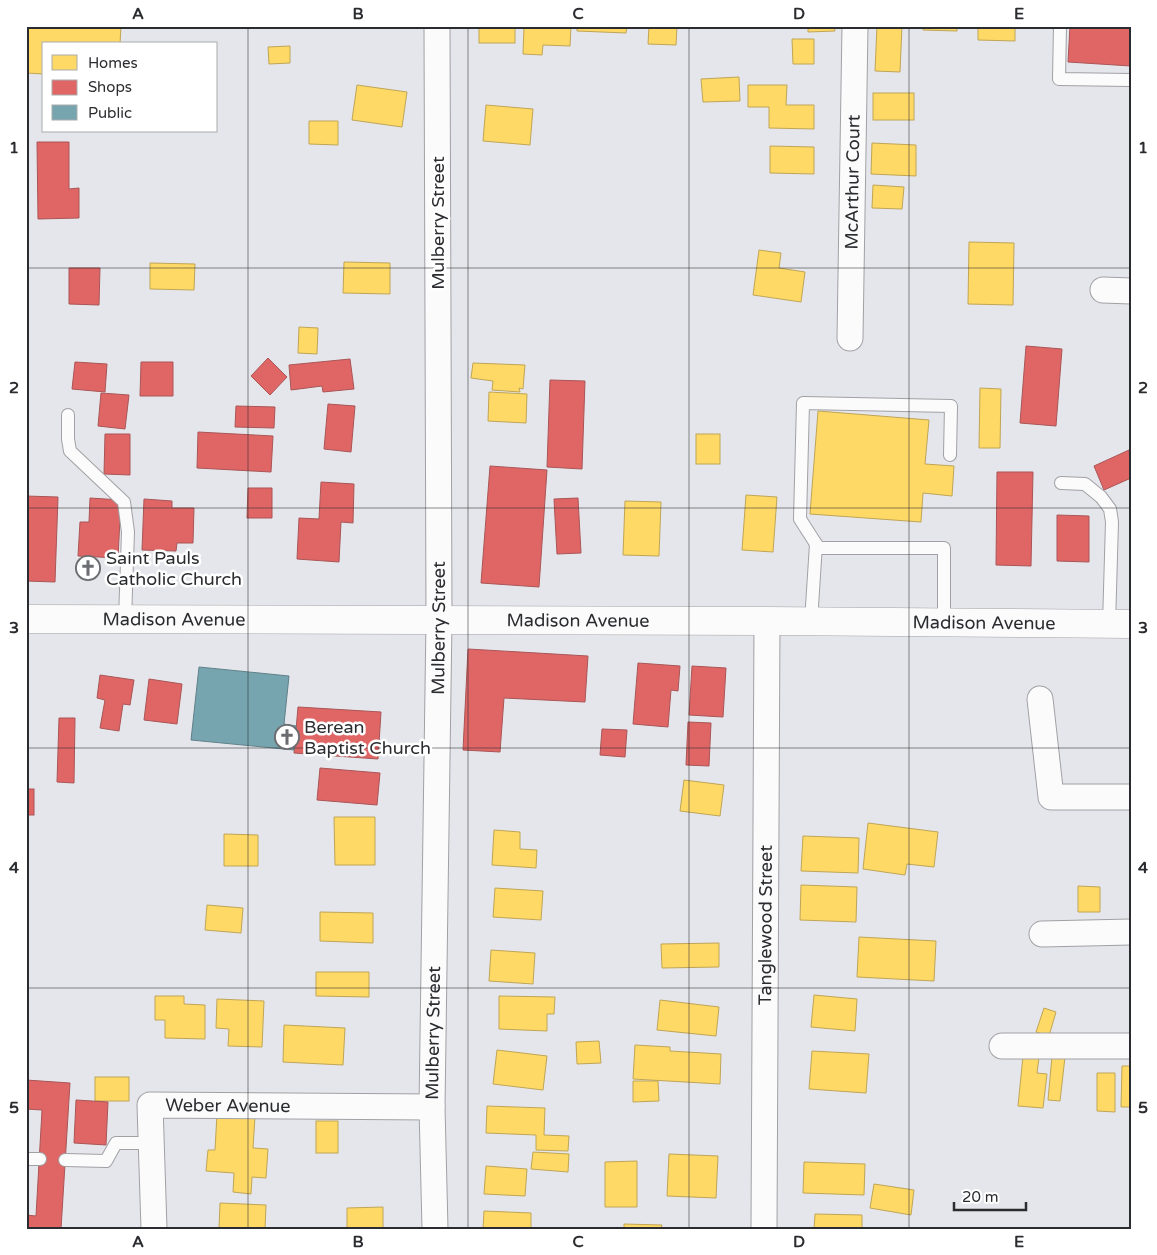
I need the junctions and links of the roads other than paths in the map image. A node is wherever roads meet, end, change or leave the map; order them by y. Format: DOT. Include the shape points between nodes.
graph roads {
  1 [pos="437,26"];
  2 [pos="856,26"];
  3 [pos="1060,26"];
  4 [pos="1131,80"];
  5 [pos="1103,290"];
  6 [pos="1131,291"];
  7 [pos="850,338"];
  8 [pos="68,415"];
  9 [pos="950,455"];
  10 [pos="1061,484"];
  11 [pos="816,544"];
  12 [pos="26,619"];
  13 [pos="126,619"];
  14 [pos="439,620"];
  15 [pos="767,622"];
  16 [pos="811,622"];
  17 [pos="944,623"];
  18 [pos="1120,624"];
  19 [pos="1040,699"];
  20 [pos="1131,797"];
  21 [pos="1131,932"];
  22 [pos="1042,934"];
  23 [pos="1002,1046"];
  24 [pos="1131,1046"];
  25 [pos="432,1107"];
  26 [pos="151,1143"];
  27 [pos="26,1159"];
  28 [pos="40,1159"];
  29 [pos="65,1160"];
  30 [pos="154,1229"];
  31 [pos="435,1229"];
  32 [pos="764,1229"];
  1 -- 14 [label="street, Mulberry Street"];
  2 -- 7 [label="street, McArthur Court"];
  3 -- 4 [label="lane" via="1059,79"];
  5 -- 6 [label="street"];
  8 -- 13 [label="lane" via="70,451 124,502 128,532"];
  9 -- 11 [label="lane" via="952,406 803,403 800,519"];
  10 -- 18 [label="lane" via="1086,484 1110,509"];
  11 -- 16 [label="lane"];
  11 -- 17 [label="lane" via="819,548 944,548"];
  12 -- 13 [label="street, Madison Avenue"];
  13 -- 14 [label="street, Madison Avenue"];
  14 -- 15 [label="street, Madison Avenue"];
  14 -- 25 [label="street, Mulberry Street"];
  15 -- 16 [label="street, Madison Avenue"];
  15 -- 32 [label="street, Tanglewood Street"];
  16 -- 17 [label="street, Madison Avenue"];
  17 -- 18 [label="street, Madison Avenue"];
  19 -- 20 [label="street" via="1051,797"];
  21 -- 22 [label="street"];
  23 -- 24 [label="street"];
  25 -- 26 [label="street, Weber Avenue" via="150,1105"];
  25 -- 31 [label="street, Mulberry Street"];
  26 -- 29 [label="lane" via="116,1143 106,1161"];
  26 -- 30 [label="street, Weber Avenue"];
  27 -- 28 [label="lane"];
}
